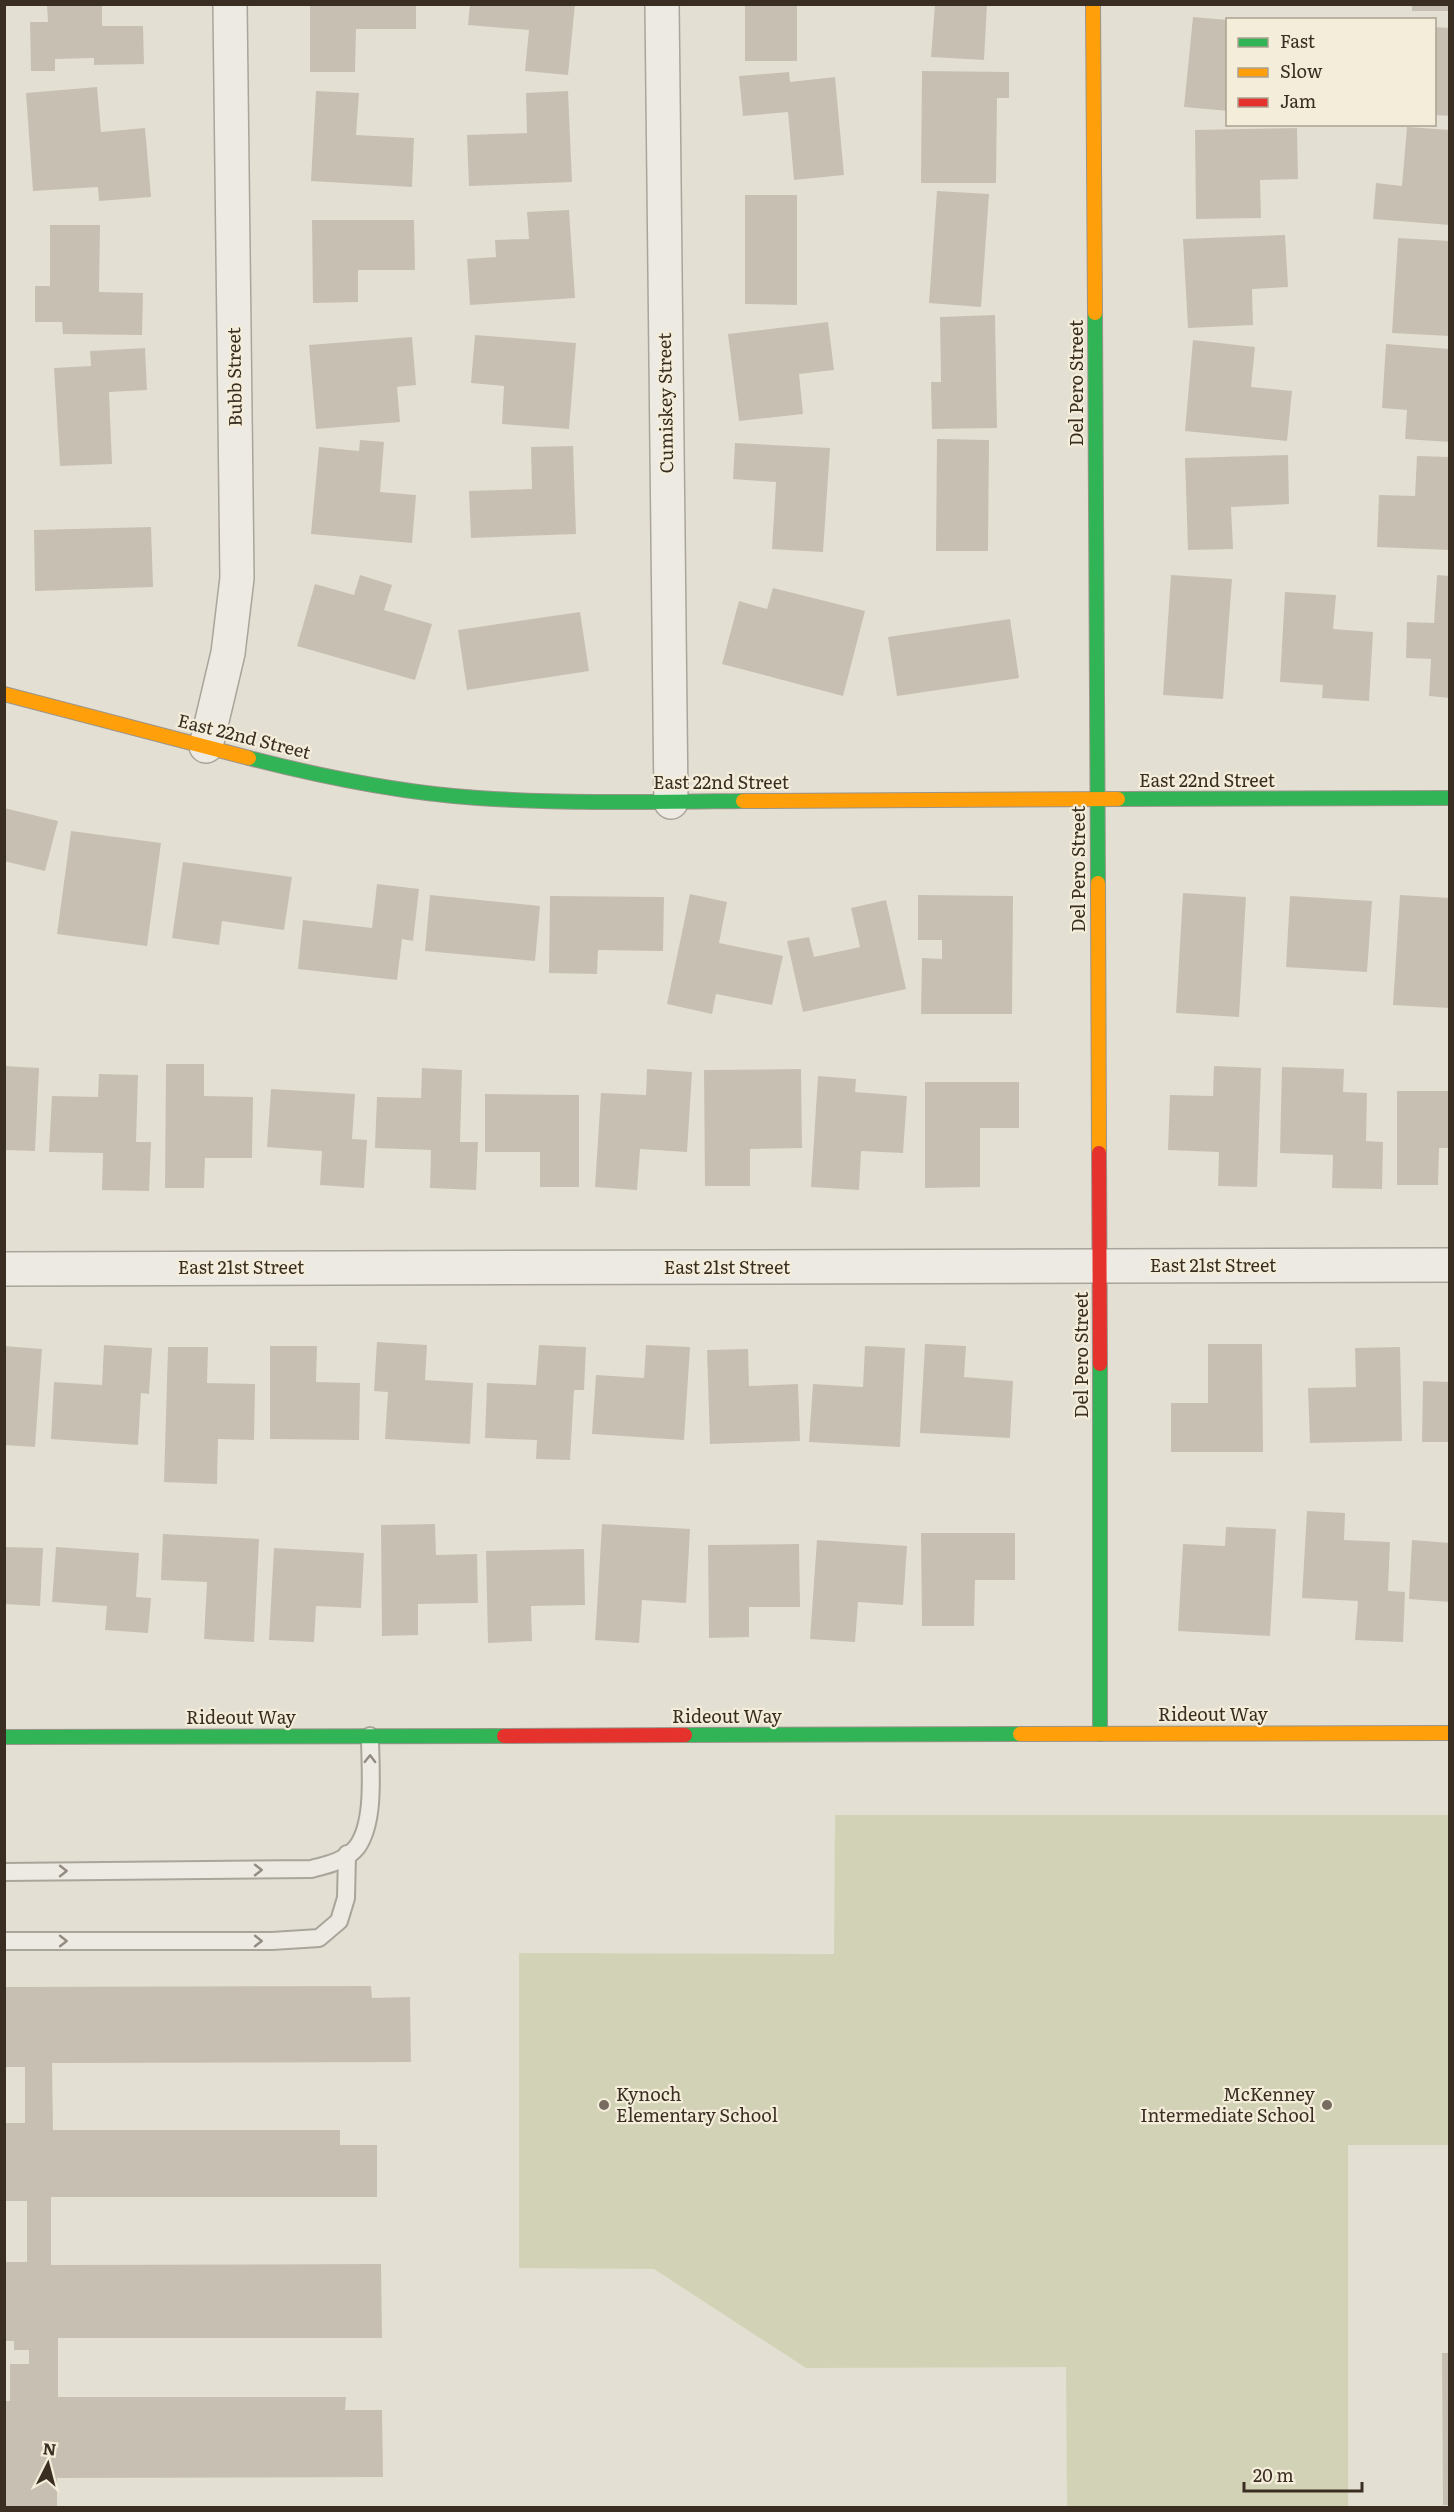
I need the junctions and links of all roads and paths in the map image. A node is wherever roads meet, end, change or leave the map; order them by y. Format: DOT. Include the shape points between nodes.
graph roads {
  1 [pos="230,4"];
  2 [pos="662,4"];
  3 [pos="1093,4"];
  4 [pos="4,694"];
  5 [pos="206,746"];
  6 [pos="1449,798"];
  7 [pos="1097,800"];
  8 [pos="671,802"];
  9 [pos="1449,1265"];
  10 [pos="1100,1267"];
  11 [pos="4,1269"];
  12 [pos="1449,1733"];
  13 [pos="1100,1734"];
  14 [pos="370,1736"];
  15 [pos="4,1737"];
  16 [pos="347,1854"];
  17 [pos="4,1872"];
  18 [pos="4,1941"];
  1 -- 5 [label="street, Bubb Street" via="237,578 228,653"];
  2 -- 8 [label="street, Cumiskey Street"];
  3 -- 7 [label="street, Del Pero Street"];
  4 -- 5 [label="street, East 22nd Street"];
  5 -- 8 [label="street, East 22nd Street" via="364,783 476,798"];
  6 -- 7 [label="street, East 22nd Street"];
  7 -- 8 [label="street, East 22nd Street"];
  7 -- 10 [label="street, Del Pero Street"];
  9 -- 10 [label="street, East 21st Street"];
  10 -- 11 [label="street, East 21st Street"];
  10 -- 13 [label="street, Del Pero Street"];
  12 -- 13 [label="street, Rideout Way"];
  13 -- 14 [label="street, Rideout Way"];
  14 -- 15 [label="street, Rideout Way"];
  16 -- 14 [label="lane, one-way" via="357,1846 369,1817"];
  17 -- 16 [label="lane, one-way" via="311,1869 335,1863"];
  18 -- 16 [label="lane, one-way" via="319,1938 339,1921 346,1898"];
}
